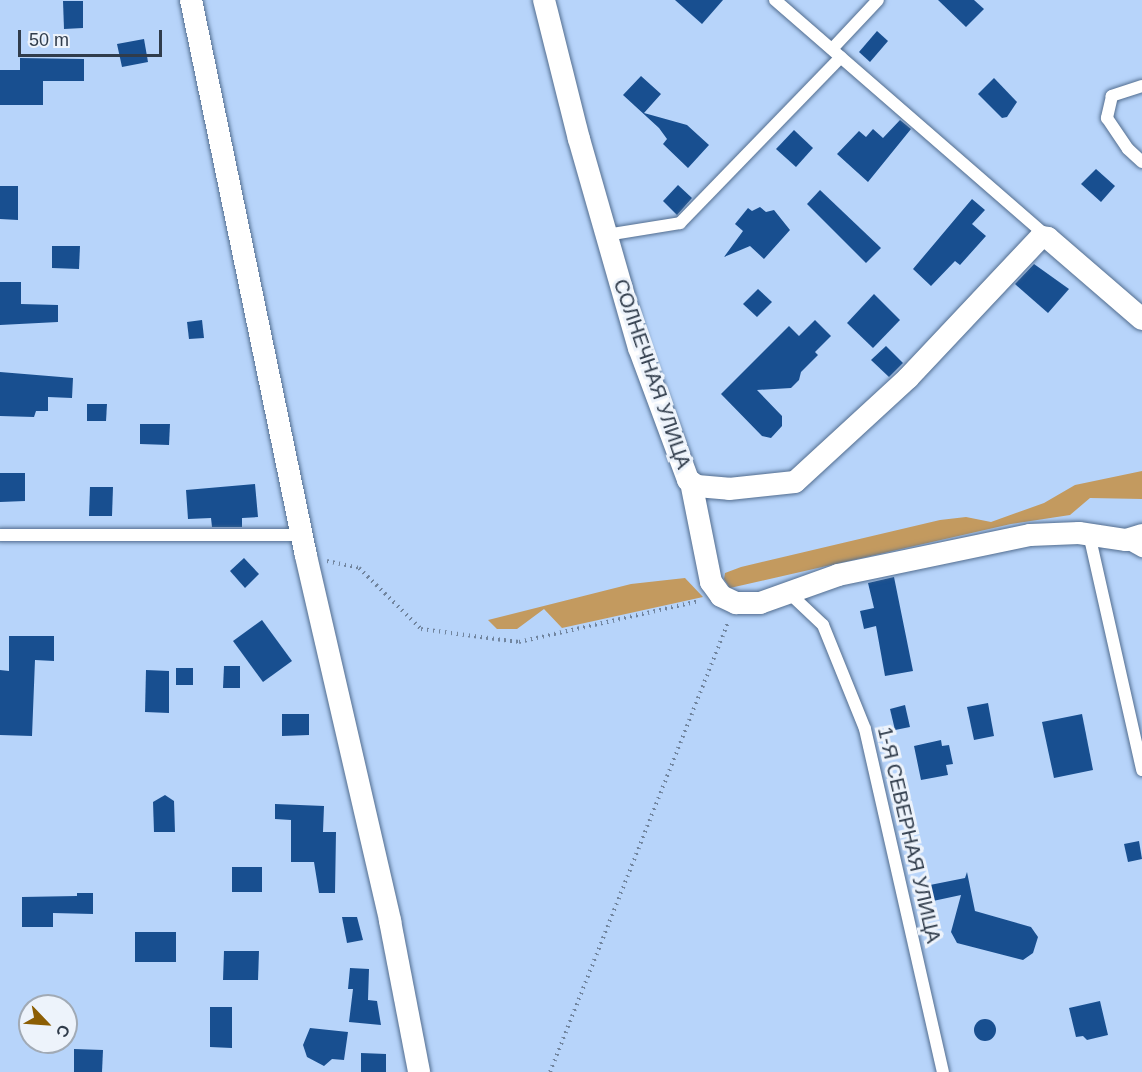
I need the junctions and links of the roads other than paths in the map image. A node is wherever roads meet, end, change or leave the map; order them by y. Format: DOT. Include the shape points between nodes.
graph roads {
  1 [pos="192,0"];
  2 [pos="544,0"];
  3 [pos="775,0"];
  4 [pos="878,0"];
  5 [pos="837,53"];
  6 [pos="1142,86"];
  7 [pos="1142,162"];
  8 [pos="606,235"];
  9 [pos="1045,237"];
  10 [pos="1142,319"];
  11 [pos="691,482"];
  12 [pos="1089,534"];
  13 [pos="0,535"];
  14 [pos="1132,537"];
  15 [pos="304,546"];
  16 [pos="1142,551"];
  17 [pos="788,592"];
  18 [pos="1142,770"];
  19 [pos="419,1072"];
  20 [pos="943,1072"];
  1 -- 15 [label="street"];
  2 -- 8 [label="street, СОЛНЕЧНАЯ УЛИЦА"];
  3 -- 5 [label="lane"];
  4 -- 5 [label="lane"];
  5 -- 8 [label="lane" via="680,223"];
  5 -- 9 [label="lane"];
  6 -- 7 [label="lane" via="1112,96 1107,118"];
  8 -- 11 [label="street, СОЛНЕЧНАЯ УЛИЦА" via="650,379"];
  9 -- 10 [label="street"];
  9 -- 11 [label="street, СОЛНЕЧНАЯ УЛИЦА" via="908,378 795,482 729,489"];
  11 -- 17 [label="street" via="711,582 728,600 760,603"];
  12 -- 14 [label="street"];
  12 -- 17 [label="street" via="1030,535 922,555 838,575"];
  12 -- 18 [label="lane"];
  13 -- 15 [label="lane"];
  14 -- 16 [label="lane"];
  15 -- 19 [label="street" via="390,921"];
  17 -- 20 [label="lane, 1-Я СЕВЕРНАЯ УЛИЦА" via="823,625 865,729"];
}
